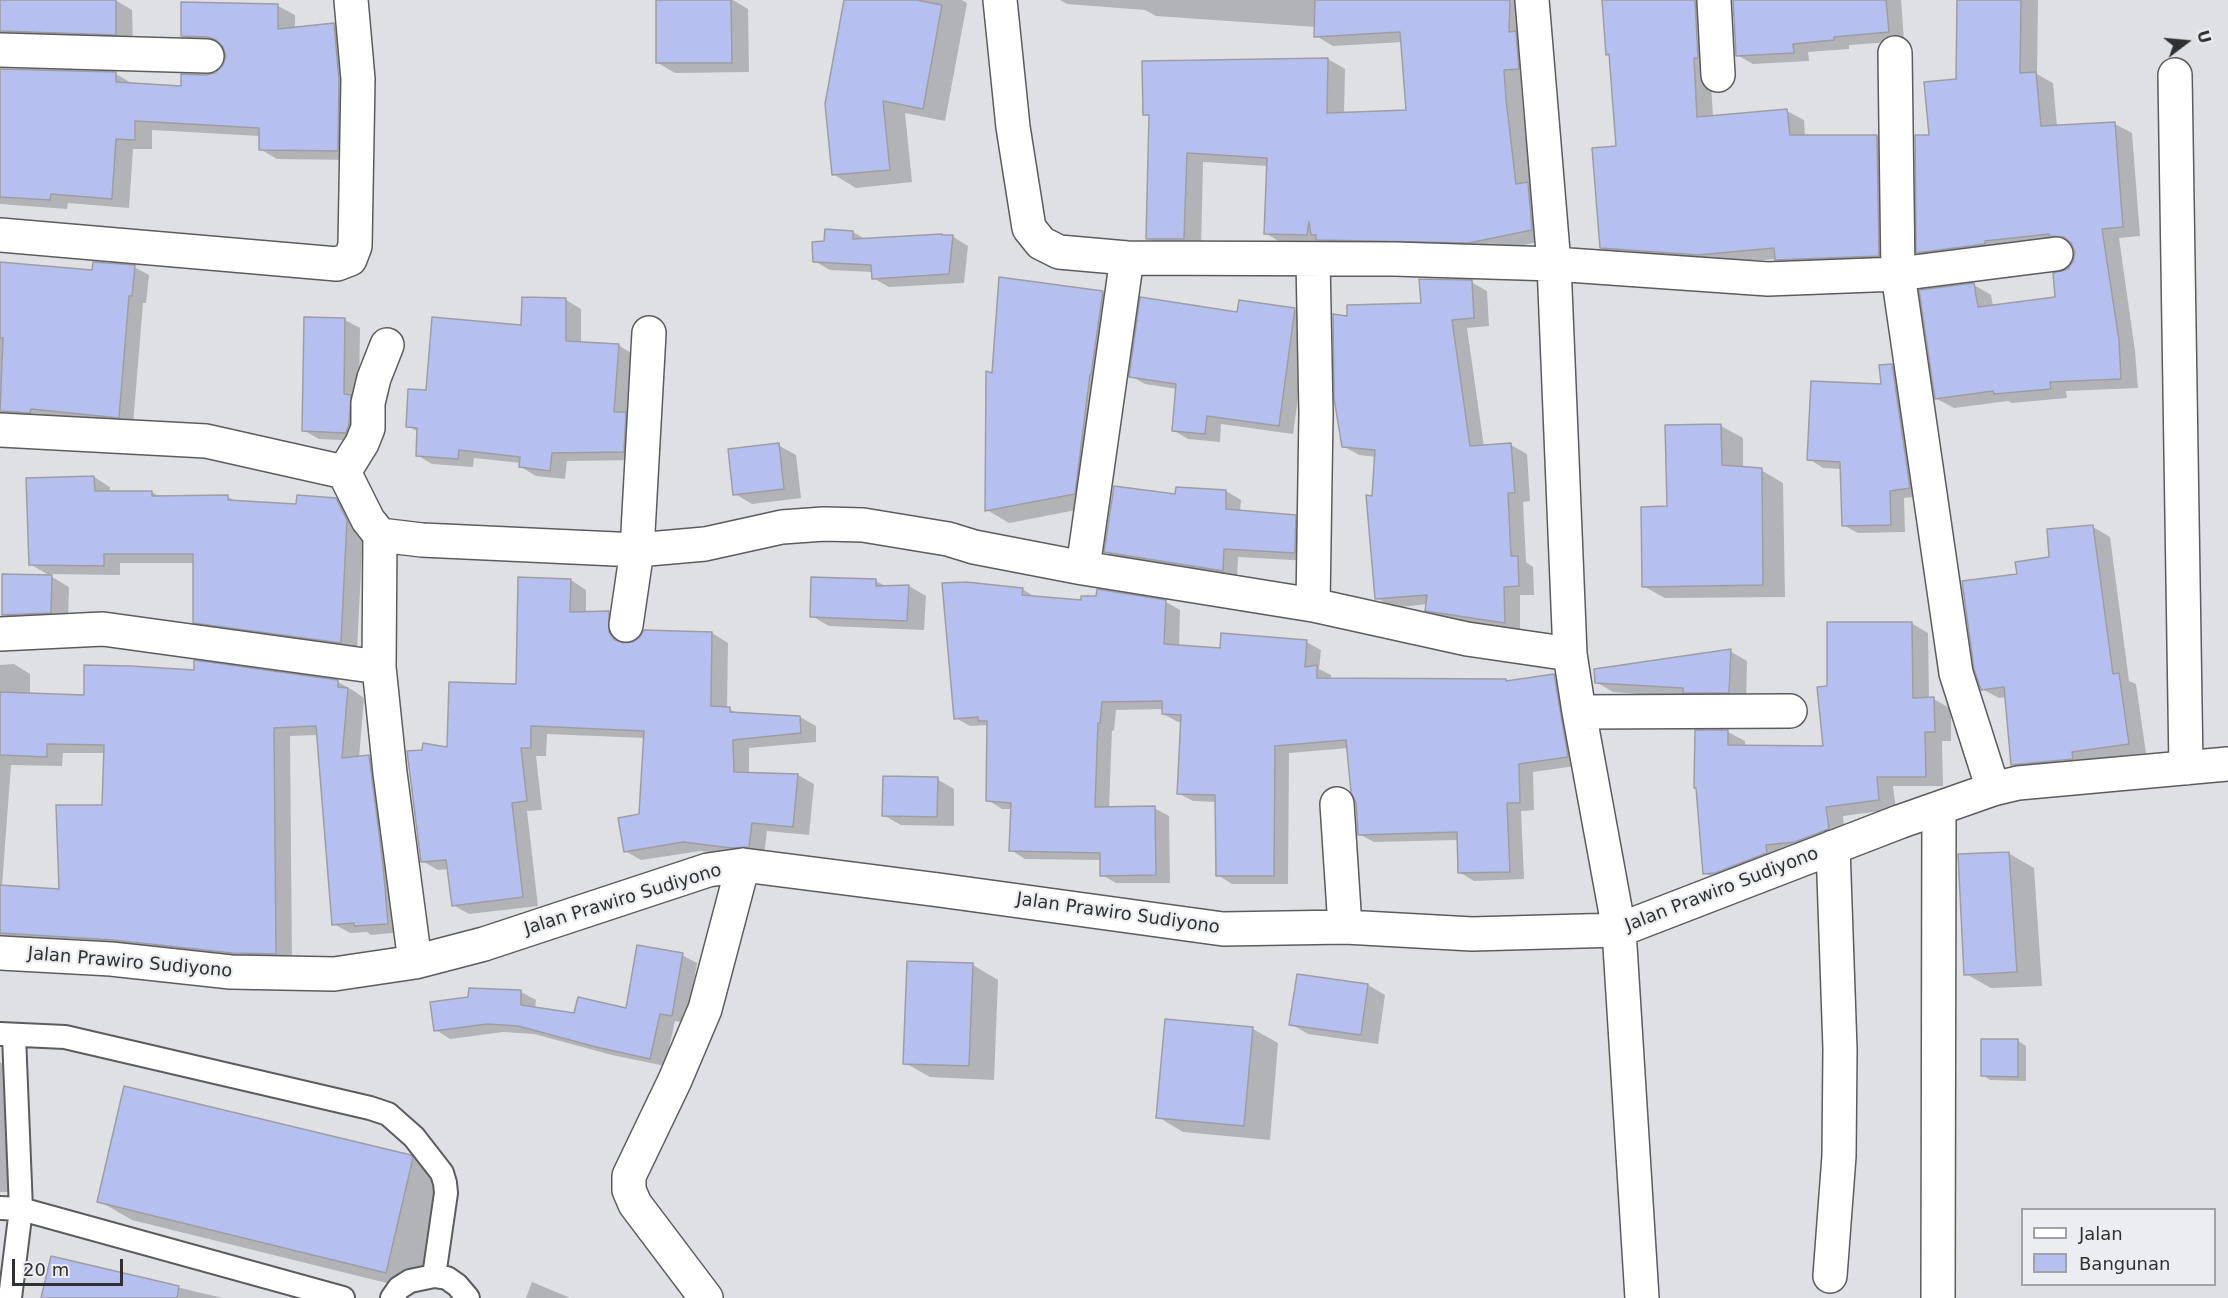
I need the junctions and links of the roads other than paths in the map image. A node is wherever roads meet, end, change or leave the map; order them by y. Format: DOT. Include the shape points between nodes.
graph roads {
  1 [pos="351,0"];
  2 [pos="1000,0"];
  3 [pos="1532,0"];
  4 [pos="1714,0"];
  5 [pos="0,50"];
  6 [pos="1894,53"];
  7 [pos="207,56"];
  8 [pos="1718,75"];
  9 [pos="2175,75"];
  10 [pos="0,235"];
  11 [pos="2056,254"];
  12 [pos="1127,258"];
  13 [pos="1313,260"];
  14 [pos="1554,264"];
  15 [pos="1898,274"];
  16 [pos="649,333"];
  17 [pos="387,345"];
  18 [pos="0,430"];
  19 [pos="344,472"];
  20 [pos="380,535"];
  21 [pos="637,550"];
  22 [pos="1083,568"];
  23 [pos="1313,604"];
  24 [pos="626,625"];
  25 [pos="0,634"];
  26 [pos="1570,654"];
  27 [pos="379,667"];
  28 [pos="1790,711"];
  29 [pos="1579,712"];
  30 [pos="2228,764"];
  31 [pos="2186,768"];
  32 [pos="1993,789"];
  33 [pos="1337,804"];
  34 [pos="1939,808"];
  35 [pos="1833,848"];
  36 [pos="743,865"];
  37 [pos="1345,927"];
  38 [pos="1619,930"];
  39 [pos="0,953"];
  40 [pos="416,962"];
  41 [pos="7,1035"];
  42 [pos="11,1208"];
  43 [pos="434,1276"];
  44 [pos="1830,1276"];
  45 [pos="10,1298"];
  46 [pos="343,1298"];
  47 [pos="392,1298"];
  48 [pos="468,1298"];
  49 [pos="706,1298"];
  50 [pos="1642,1298"];
  51 [pos="1938,1298"];
  1 -- 10 [label="street" via="358,79 355,246 350,259 337,264"];
  2 -- 12 [label="street" via="1013,127 1029,228 1041,243 1059,252"];
  3 -- 14 [label="street"];
  4 -- 8 [label="street"];
  5 -- 7 [label="street"];
  6 -- 15 [label="street"];
  9 -- 31 [label="street"];
  11 -- 15 [label="street"];
  12 -- 13 [label="street"];
  12 -- 22 [label="street"];
  13 -- 14 [label="street"];
  13 -- 23 [label="street"];
  14 -- 15 [label="street" via="1768,279"];
  14 -- 26 [label="street"];
  15 -- 32 [label="street" via="1956,673"];
  16 -- 21 [label="street"];
  17 -- 19 [label="street" via="374,378 363,443"];
  18 -- 19 [label="street" via="206,441"];
  19 -- 20 [label="street"];
  20 -- 21 [label="street"];
  20 -- 27 [label="street"];
  21 -- 22 [label="street" via="705,544 782,527 863,525"];
  21 -- 24 [label="street"];
  22 -- 23 [label="street"];
  23 -- 26 [label="street" via="1467,639"];
  25 -- 27 [label="street" via="103,629"];
  26 -- 29 [label="street"];
  27 -- 40 [label="street"];
  28 -- 29 [label="street"];
  29 -- 38 [label="street"];
  30 -- 31 [label="street, Jalan Prawiro Sudiyono"];
  31 -- 32 [label="street, Jalan Prawiro Sudiyono" via="2018,783"];
  32 -- 34 [label="street, Jalan Prawiro Sudiyono"];
  33 -- 37 [label="street"];
  34 -- 35 [label="street, Jalan Prawiro Sudiyono"];
  34 -- 51 [label="street"];
  35 -- 38 [label="street, Jalan Prawiro Sudiyono"];
  35 -- 44 [label="street" via="1840,1072 1839,1156"];
  36 -- 37 [label="street, Jalan Prawiro Sudiyono" via="1223,929"];
  36 -- 40 [label="street, Jalan Prawiro Sudiyono" via="708,870 484,944"];
  36 -- 49 [label="street" via="705,1009 629,1176 635,1204"];
  37 -- 38 [label="street, Jalan Prawiro Sudiyono" via="1472,934"];
  38 -- 50 [label="street"];
  39 -- 40 [label="street, Jalan Prawiro Sudiyono" via="111,959 231,972 334,974"];
  41 -- 42 [label="lane"];
  41 -- 43 [label="lane" via="65,1037 388,1114 414,1137 442,1173 445,1183"];
  42 -- 45 [label="lane"];
  42 -- 46 [label="lane"];
  43 -- 47 [label="lane" via="410,1281"];
  43 -- 48 [label="lane" via="447,1278"];
}
